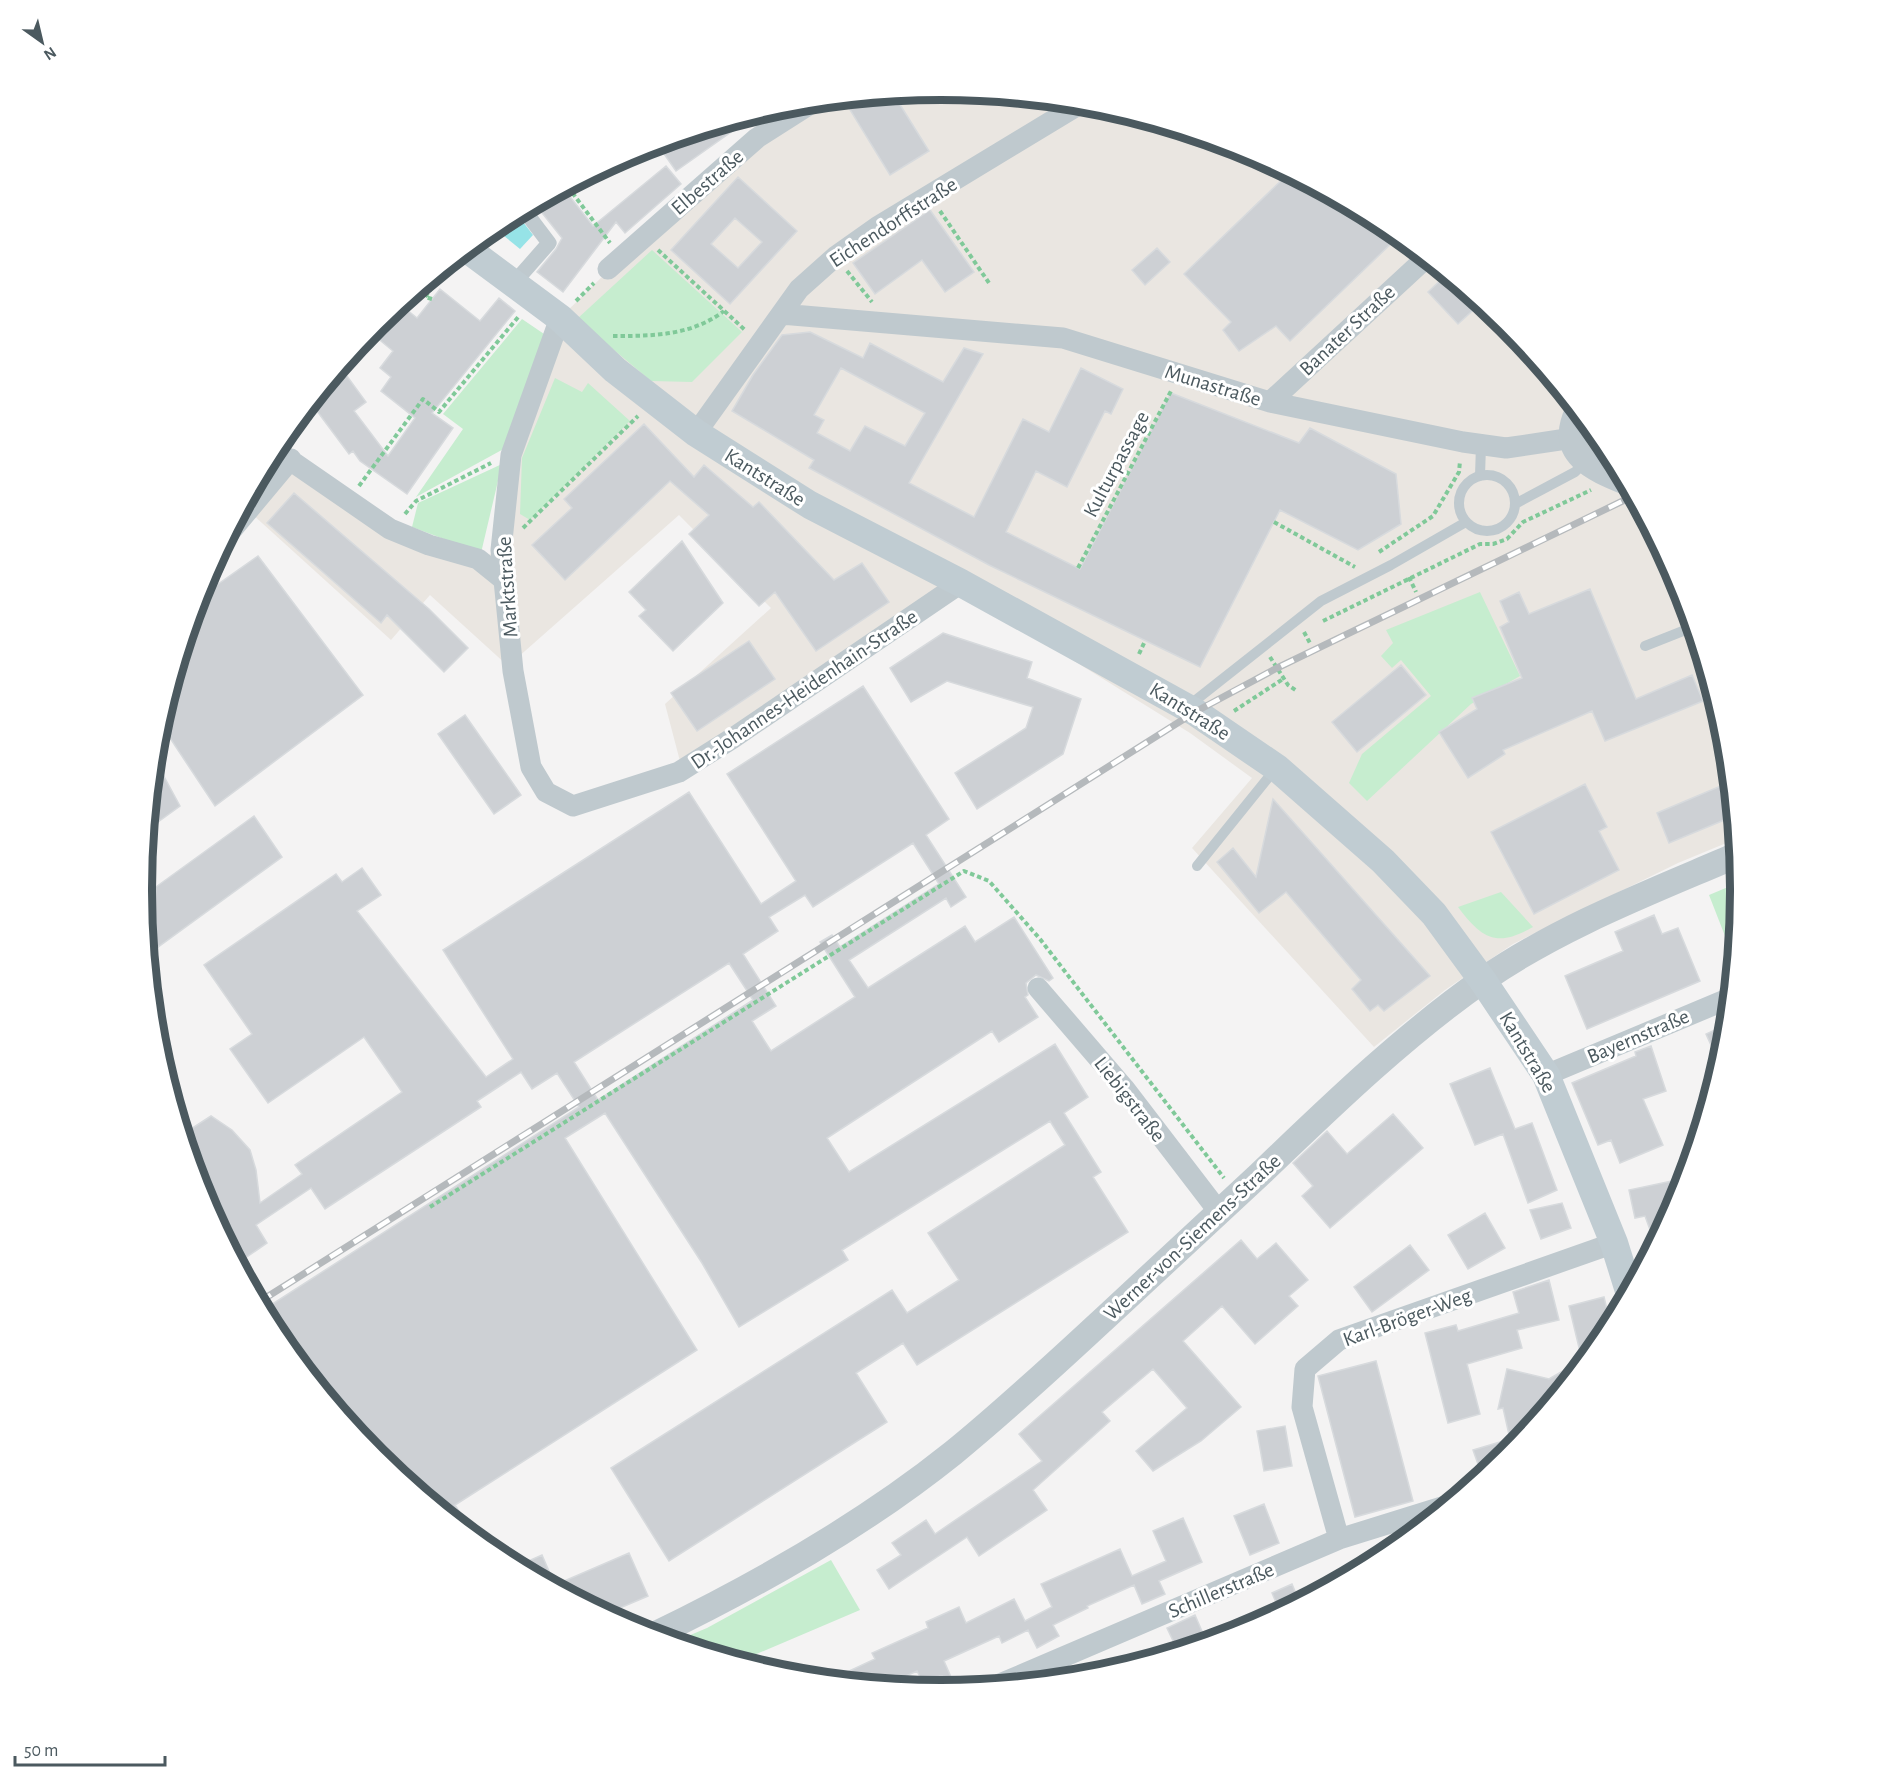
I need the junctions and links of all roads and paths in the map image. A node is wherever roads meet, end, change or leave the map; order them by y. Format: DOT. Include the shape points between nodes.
graph roads {
  1 [pos="1068,111"];
  2 [pos="794,115"];
  3 [pos="571,193"];
  4 [pos="930,196"];
  5 [pos="529,217"];
  6 [pos="644,237"];
  7 [pos="474,254"];
  8 [pos="836,256"];
  9 [pos="1420,263"];
  10 [pos="614,264"];
  11 [pos="989,283"];
  12 [pos="435,284"];
  13 [pos="523,291"];
  14 [pos="432,299"];
  15 [pos="724,311"];
  16 [pos="781,314"];
  17 [pos="560,318"];
  18 [pos="898,324"];
  19 [pos="588,344"];
  20 [pos="759,344"];
  21 [pos="1180,374"];
  22 [pos="653,402"];
  23 [pos="1270,402"];
  24 [pos="1576,422"];
  25 [pos="696,433"];
  26 [pos="1573,438"];
  27 [pos="1472,443"];
  28 [pos="283,454"];
  29 [pos="511,455"];
  30 [pos="1593,467"];
  31 [pos="1480,476"];
  32 [pos="1613,476"];
  33 [pos="349,501"];
  34 [pos="1515,504"];
  35 [pos="1274,522"];
  36 [pos="1466,522"];
  37 [pos="390,529"];
  38 [pos="501,550"];
  39 [pos="1374,555"];
  40 [pos="1365,561"];
  41 [pos="1078,568"];
  42 [pos="1410,578"];
  43 [pos="504,580"];
  44 [pos="961,583"];
  45 [pos="1416,592"];
  46 [pos="1303,630"];
  47 [pos="1686,630"];
  48 [pos="1296,635"];
  49 [pos="1311,645"];
  50 [pos="1645,646"];
  51 [pos="1276,649"];
  52 [pos="1283,679"];
  53 [pos="1297,691"];
  54 [pos="1186,707"];
  55 [pos="1214,724"];
  56 [pos="1276,768"];
  57 [pos="573,806"];
  58 [pos="1729,858"];
  59 [pos="1197,866"];
  60 [pos="1483,981"];
  61 [pos="1038,988"];
  62 [pos="1723,1001"];
  63 [pos="1546,1075"];
  64 [pos="1238,1195"];
  65 [pos="430,1207"];
  66 [pos="1219,1212"];
  67 [pos="1614,1243"];
  68 [pos="1626,1282"];
  69 [pos="1428,1511"];
  70 [pos="1338,1539"];
  71 [pos="665,1629"];
  72 [pos="1020,1675"];
  1 -- 4 [label="street, Eichendorffstraße"];
  2 -- 6 [label="street, Elbestraße" via="758,138"];
  3 -- 10 [label="path"];
  4 -- 8 [label="street, Eichendorffstraße"];
  4 -- 11 [label="path"];
  5 -- 13 [label="street" via="549,243"];
  6 -- 10 [label="street, Elbestraße"];
  6 -- 15 [label="path"];
  7 -- 13 [label="main road, Kantstraße"];
  8 -- 16 [label="street, Eichendorffstraße" via="799,289"];
  8 -- 18 [label="path" via="870,301"];
  9 -- 23 [label="street, Banater Straße"];
  10 -- 17 [label="path"];
  12 -- 14 [label="path" via="425,297"];
  13 -- 17 [label="main road, Kantstraße"];
  13 -- 33 [label="path" via="439,412 423,399"];
  15 -- 19 [label="path" via="691,329 607,336"];
  15 -- 20 [label="path"];
  16 -- 18 [label="street, Munastraße"];
  16 -- 20 [label="street, Eichendorffstraße"];
  17 -- 19 [label="main road, Kantstraße"];
  17 -- 29 [label="street, Marktstraße"];
  18 -- 21 [label="street, Munastraße" via="1063,338"];
  19 -- 22 [label="main road, Kantstraße"];
  20 -- 25 [label="street, Eichendorffstraße"];
  21 -- 23 [label="street, Munastraße"];
  21 -- 41 [label="path, Kulturpassage"];
  22 -- 25 [label="main road, Kantstraße"];
  22 -- 38 [label="path"];
  23 -- 27 [label="street, Munastraße"];
  24 -- 26 [label="street"];
  25 -- 44 [label="main road, Kantstraße" via="810,506"];
  26 -- 27 [label="street, Munastraße" via="1506,448"];
  26 -- 30 [label="street" via="1575,448"];
  27 -- 31 [label="lane"];
  27 -- 39 [label="path" via="1433,516"];
  28 -- 33 [label="street"];
  29 -- 37 [label="path" via="416,501"];
  29 -- 38 [label="street, Marktstraße"];
  30 -- 32 [label="street"];
  30 -- 34 [label="lane" via="1575,471"];
  30 -- 42 [label="path" via="1594,488 1523,522 1507,539 1480,544"];
  31 -- 34 [label="lane" via="1505,481"];
  31 -- 36 [label="lane" via="1471,480 1460,495 1461,514"];
  33 -- 37 [label="street"];
  34 -- 36 [label="lane" via="1508,522 1492,531 1474,528"];
  35 -- 40 [label="path" via="1355,567"];
  36 -- 54 [label="lane" via="1321,601"];
  37 -- 43 [label="street" via="478,560"];
  38 -- 43 [label="street, Marktstraße"];
  42 -- 45 [label="path"];
  42 -- 46 [label="path"];
  43 -- 57 [label="street, Marktstraße" via="513,671 531,767 546,792"];
  44 -- 54 [label="main road, Kantstraße"];
  44 -- 57 [label="street, Dr.-Johannes-Heidenhain-Straße" via="679,772"];
  46 -- 48 [label="path"];
  46 -- 49 [label="path"];
  47 -- 50 [label="lane"];
  51 -- 52 [label="path" via="1269,655"];
  52 -- 53 [label="path"];
  52 -- 55 [label="path"];
  54 -- 55 [label="main road, Kantstraße"];
  55 -- 56 [label="main road, Kantstraße"];
  56 -- 59 [label="lane"];
  56 -- 60 [label="main road, Kantstraße" via="1383,861 1434,914"];
  58 -- 60 [label="street, Werner-von-Siemens-Straße" via="1606,912 1526,953"];
  60 -- 63 [label="main road, Kantstraße"];
  60 -- 64 [label="street, Werner-von-Siemens-Straße" via="1421,1028"];
  61 -- 66 [label="street, Liebigstraße" via="1124,1088"];
  62 -- 63 [label="street, Bayernstraße"];
  63 -- 67 [label="main road, Kantstraße"];
  64 -- 65 [label="path" via="1040,939 989,880 964,871"];
  64 -- 66 [label="street, Werner-von-Siemens-Straße"];
  66 -- 71 [label="street, Werner-von-Siemens-Straße" via="1031,1386 904,1490 854,1526"];
  67 -- 68 [label="main road, Kantstraße"];
  67 -- 70 [label="street, Karl-Bröger-Weg" via="1339,1340 1305,1369 1302,1407"];
  69 -- 70 [label="street, Schillerstraße"];
  70 -- 72 [label="street, Schillerstraße"];
}
